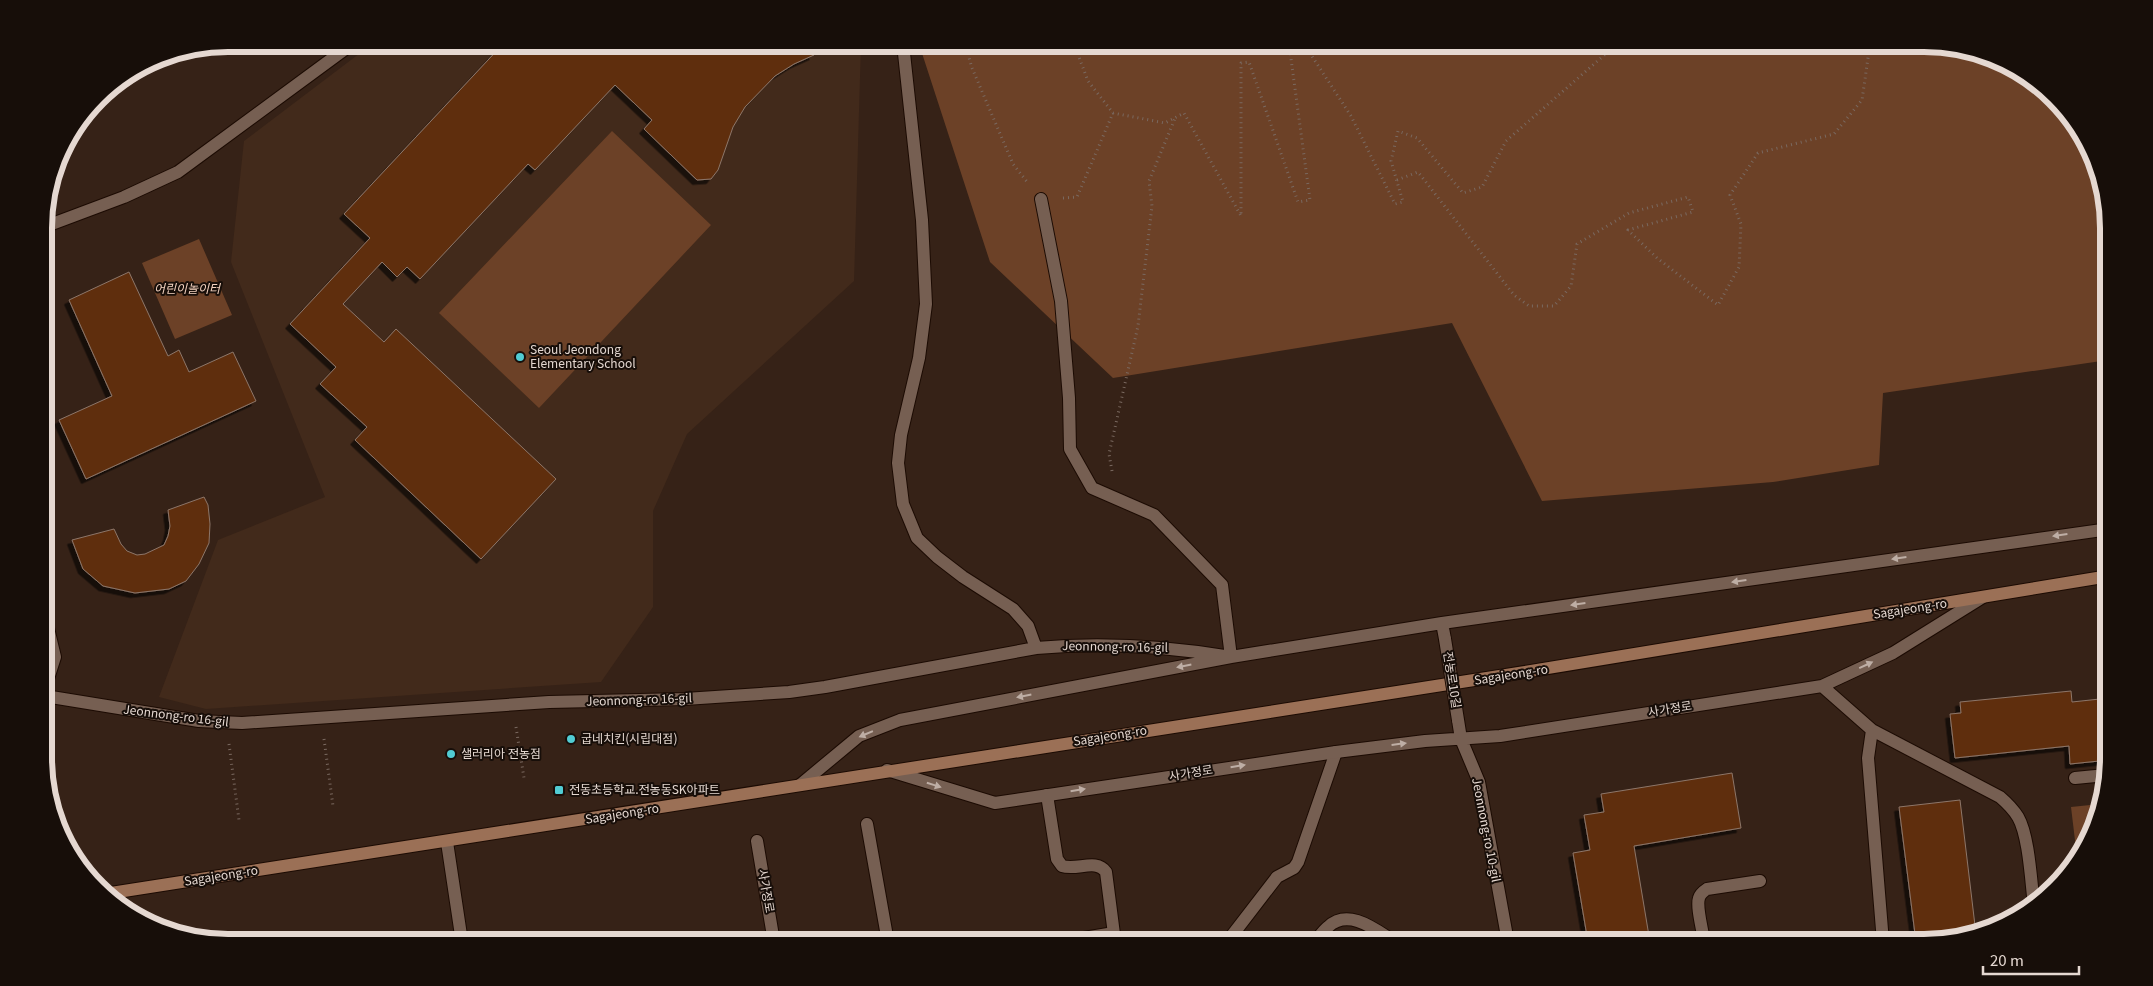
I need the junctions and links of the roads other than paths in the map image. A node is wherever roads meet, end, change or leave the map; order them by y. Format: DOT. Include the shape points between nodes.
graph roads {
  1 [pos="340,53"];
  2 [pos="903,53"];
  3 [pos="1041,199"];
  4 [pos="53,224"];
  5 [pos="2100,529"];
  6 [pos="2100,578"];
  7 [pos="1983,597"];
  8 [pos="1442,623"];
  9 [pos="52,646"];
  10 [pos="1036,648"];
  11 [pos="1231,657"];
  12 [pos="52,666"];
  13 [pos="1822,686"];
  14 [pos="52,697"];
  15 [pos="1458,720"];
  16 [pos="1872,730"];
  17 [pos="1462,739"];
  18 [pos="1336,752"];
  19 [pos="887,770"];
  20 [pos="2099,776"];
  21 [pos="2075,778"];
  22 [pos="800,786"];
  23 [pos="1047,795"];
  24 [pos="867,824"];
  25 [pos="757,841"];
  26 [pos="447,842"];
  27 [pos="1760,881"];
  28 [pos="116,892"];
  29 [pos="2033,896"];
  30 [pos="1114,933"];
  31 [pos="1234,933"];
  32 [pos="1322,933"];
  33 [pos="1381,933"];
  34 [pos="1506,933"];
  35 [pos="1703,933"];
  36 [pos="1882,933"];
  37 [pos="461,934"];
  38 [pos="773,934"];
  39 [pos="887,934"];
  1 -- 4 [label="street" via="178,172"];
  2 -- 10 [label="street" via="922,220 926,304 919,358 901,435 898,463 903,504 917,538 937,558 1013,609 1028,626"];
  3 -- 11 [label="street" via="1062,301 1070,449 1092,488 1154,515 1222,585"];
  5 -- 8 [label="street, one-way"];
  6 -- 7 [label="main road, Sagajeong-ro"];
  13 -- 7 [label="street, 사가정로, one-way" via="1894,653"];
  7 -- 19 [label="main road, Sagajeong-ro" via="1506,676"];
  8 -- 11 [label="street"];
  8 -- 15 [label="street, 전농로10길, bridge"];
  9 -- 12 [label="street" via="55,657"];
  10 -- 11 [label="street, Jeonnong-ro 16-gil" via="1092,644 1149,646"];
  10 -- 14 [label="street, Jeonnong-ro 16-gil" via="789,692 512,705 242,723 199,721"];
  11 -- 22 [label="street, one-way" via="900,720 859,736"];
  13 -- 16 [label="street"];
  13 -- 17 [label="street, 사가정로" via="1500,736"];
  15 -- 17 [label="street, Jeonnong-ro 10-gil"];
  16 -- 29 [label="street" via="2000,797 2011,808 2024,834"];
  16 -- 36 [label="street" via="1868,758"];
  18 -- 17 [label="street, 사가정로, one-way"];
  17 -- 34 [label="street, Jeonnong-ro 10-gil" via="1478,782"];
  23 -- 18 [label="street, 사가정로, one-way"];
  18 -- 31 [label="street" via="1298,862 1294,868 1277,877"];
  19 -- 22 [label="main road, Sagajeong-ro"];
  19 -- 23 [label="street, 사가정로, one-way" via="995,803"];
  20 -- 21 [label="street"];
  22 -- 26 [label="main road, Sagajeong-ro"];
  23 -- 30 [label="street" via="1057,860 1062,866 1096,865 1103,868"];
  24 -- 39 [label="street"];
  25 -- 38 [label="street, 사가정로"];
  26 -- 28 [label="main road, Sagajeong-ro"];
  26 -- 37 [label="street"];
  27 -- 35 [label="street" via="1707,889 1702,893 1698,905"];
  32 -- 33 [label="street" via="1337,921 1350,919"];
}
